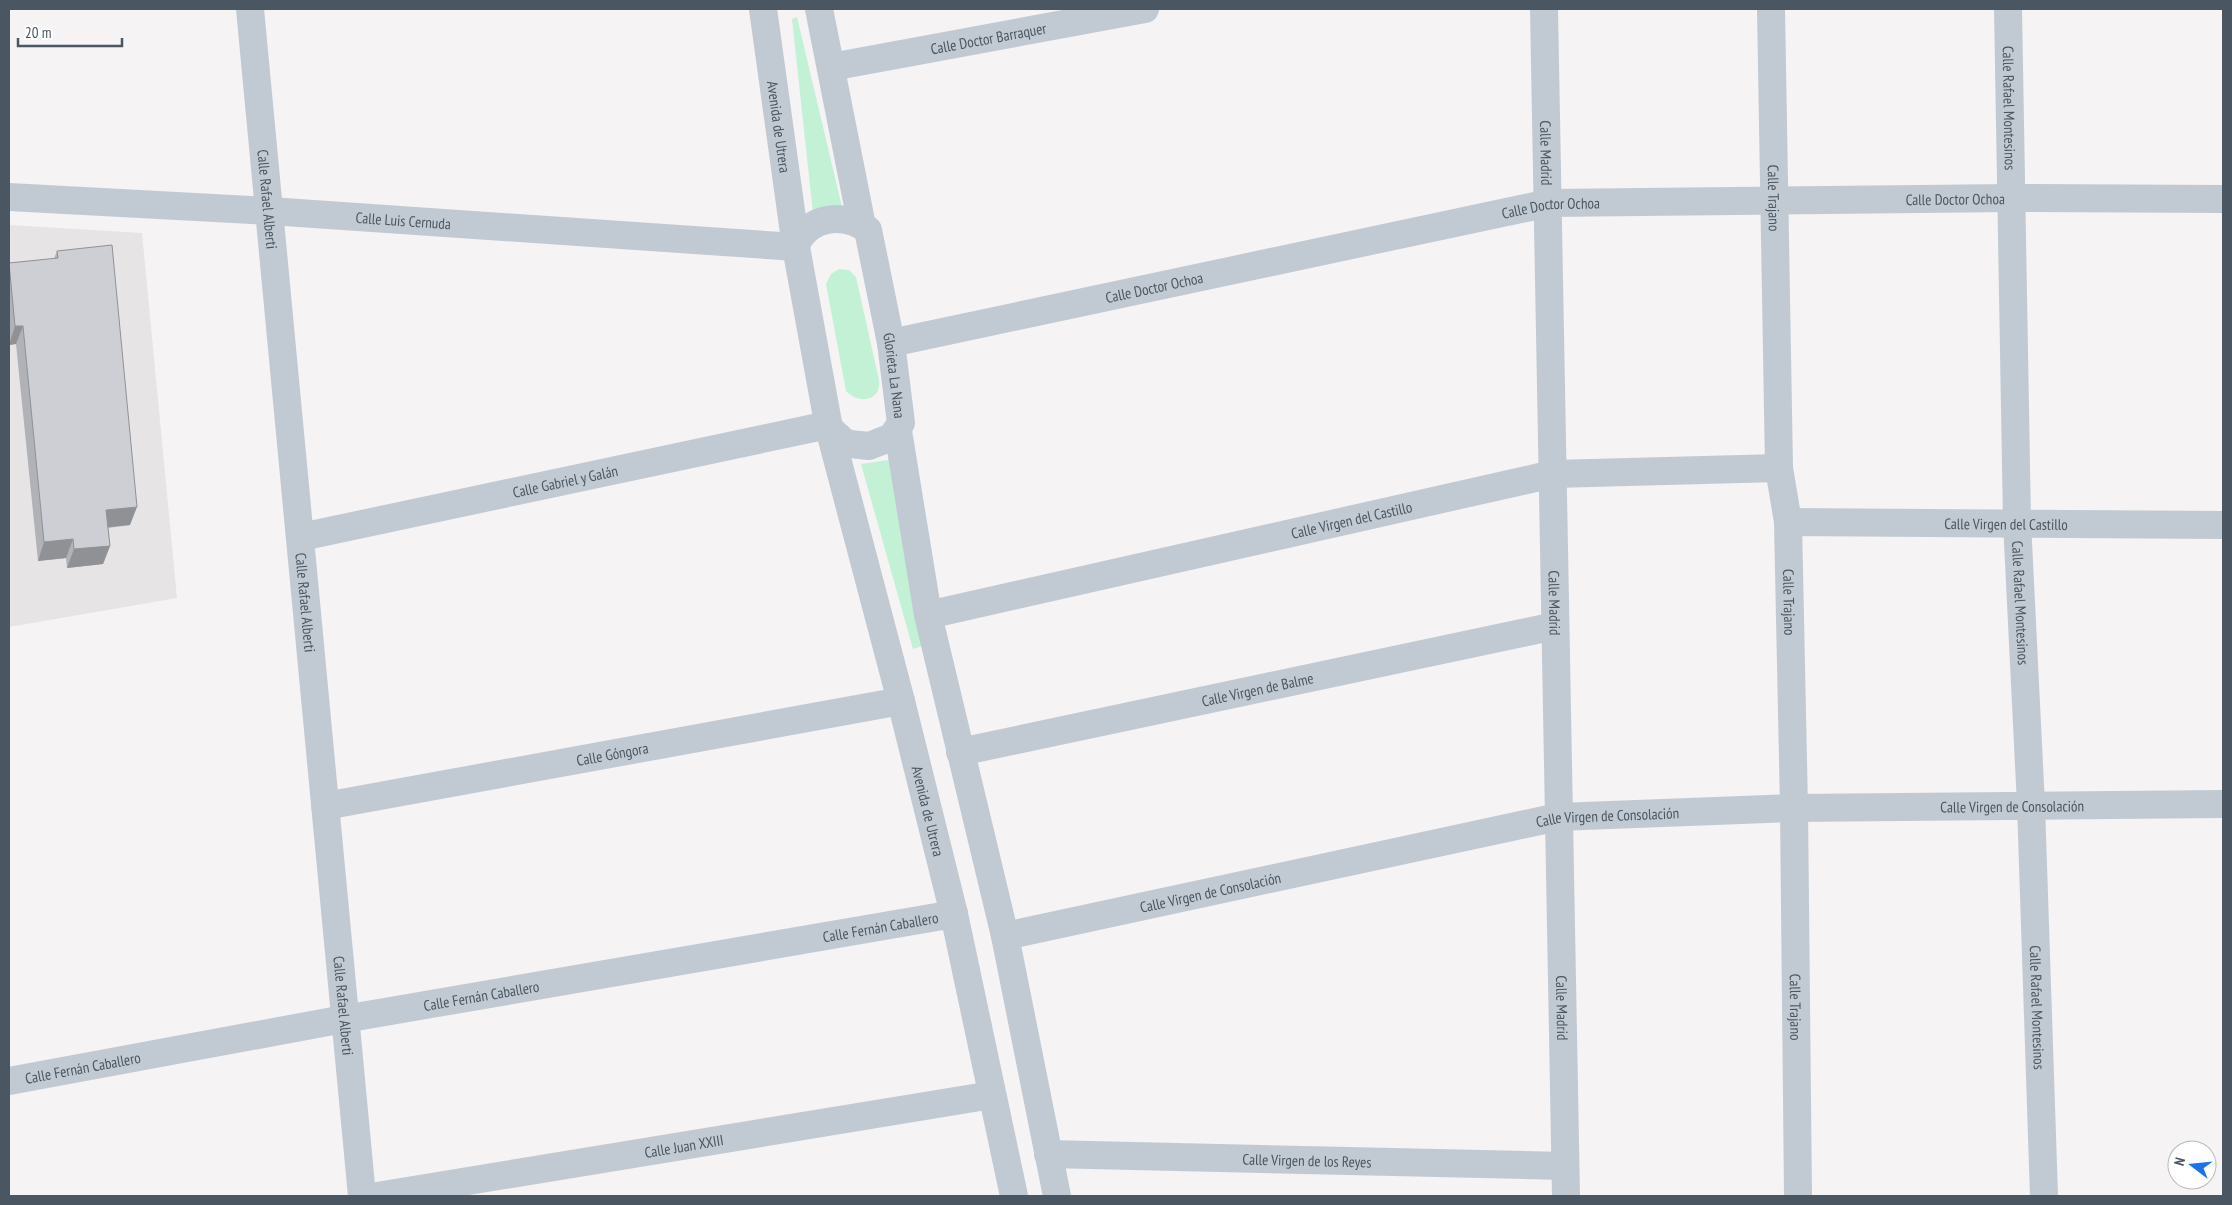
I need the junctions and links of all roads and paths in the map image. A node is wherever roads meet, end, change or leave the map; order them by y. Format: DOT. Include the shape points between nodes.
graph roads {
  1 [pos="250,9"];
  2 [pos="764,9"];
  3 [pos="820,9"];
  4 [pos="1145,9"];
  5 [pos="1544,9"];
  6 [pos="1771,9"];
  7 [pos="2008,9"];
  8 [pos="831,67"];
  9 [pos="9,197"];
  10 [pos="2012,198"];
  11 [pos="2223,199"];
  12 [pos="1775,200"];
  13 [pos="1549,203"];
  14 [pos="270,211"];
  15 [pos="862,226"];
  16 [pos="796,245"];
  17 [pos="891,343"];
  18 [pos="829,426"];
  19 [pos="898,431"];
  20 [pos="1779,468"];
  21 [pos="1553,474"];
  22 [pos="1788,522"];
  23 [pos="2017,522"];
  24 [pos="2223,525"];
  25 [pos="301,537"];
  26 [pos="928,615"];
  27 [pos="1556,626"];
  28 [pos="902,701"];
  29 [pos="960,752"];
  30 [pos="2223,804"];
  31 [pos="2031,805"];
  32 [pos="325,806"];
  33 [pos="1794,808"];
  34 [pos="1558,816"];
  35 [pos="954,914"];
  36 [pos="1004,936"];
  37 [pos="344,1019"];
  38 [pos="9,1080"];
  39 [pos="992,1095"];
  40 [pos="1048,1154"];
  41 [pos="1565,1166"];
  42 [pos="362,1196"];
  43 [pos="377,1196"];
  44 [pos="1014,1196"];
  45 [pos="1057,1196"];
  46 [pos="1566,1196"];
  47 [pos="1798,1196"];
  48 [pos="2044,1196"];
  1 -- 14 [label="street, Calle Rafael Alberti"];
  2 -- 16 [label="street, Avenida de Utrera"];
  3 -- 8 [label="street"];
  4 -- 8 [label="street, Calle Doctor Barraquer"];
  5 -- 13 [label="street, Calle Madrid"];
  6 -- 12 [label="street, Calle Trajano"];
  7 -- 10 [label="street, Calle Rafael Montesinos"];
  8 -- 15 [label="street"];
  9 -- 14 [label="street, Calle Luis Cernuda"];
  10 -- 11 [label="street, Calle Doctor Ochoa"];
  10 -- 12 [label="street, Calle Doctor Ochoa"];
  10 -- 23 [label="street, Calle Rafael Montesinos"];
  12 -- 13 [label="street, Calle Doctor Ochoa"];
  12 -- 20 [label="street, Calle Trajano"];
  13 -- 17 [label="street, Calle Doctor Ochoa"];
  13 -- 21 [label="street, Calle Madrid"];
  14 -- 16 [label="street, Calle Luis Cernuda"];
  14 -- 25 [label="street, Calle Rafael Alberti"];
  15 -- 16 [label="street" via="840,219 819,221 805,230"];
  15 -- 17 [label="street, Glorieta La Nana" via="868,230"];
  16 -- 18 [label="street"];
  17 -- 19 [label="street, Glorieta La Nana" via="902,418"];
  18 -- 19 [label="street, Glorieta La Nana" via="843,441 865,446 882,442"];
  18 -- 25 [label="street, Calle Gabriel y Galán"];
  18 -- 28 [label="street, Avenida de Utrera"];
  19 -- 26 [label="street"];
  20 -- 21 [label="street, Calle Virgen del Castillo"];
  20 -- 22 [label="street, Calle Trajano"];
  21 -- 26 [label="street, Calle Virgen del Castillo"];
  21 -- 27 [label="street, Calle Madrid"];
  22 -- 23 [label="street, Calle Virgen del Castillo"];
  22 -- 33 [label="street, Calle Trajano"];
  23 -- 24 [label="street, Calle Virgen del Castillo"];
  23 -- 31 [label="street, Calle Rafael Montesinos"];
  25 -- 32 [label="street, Calle Rafael Alberti"];
  26 -- 29 [label="street"];
  27 -- 29 [label="street, Calle Virgen de Balme"];
  27 -- 34 [label="street, Calle Madrid"];
  28 -- 32 [label="street, Calle Góngora"];
  28 -- 35 [label="street, Avenida de Utrera"];
  29 -- 36 [label="street"];
  30 -- 31 [label="street, Calle Virgen de Consolación"];
  31 -- 33 [label="street, Calle Virgen de Consolación"];
  31 -- 48 [label="street, Calle Rafael Montesinos"];
  32 -- 37 [label="street, Calle Rafael Alberti"];
  33 -- 34 [label="street, Calle Virgen de Consolación"];
  33 -- 47 [label="street, Calle Trajano"];
  34 -- 36 [label="street, Calle Virgen de Consolación"];
  34 -- 41 [label="street, Calle Madrid"];
  35 -- 37 [label="street, Calle Fernán Caballero"];
  35 -- 39 [label="street, Avenida de Utrera"];
  36 -- 40 [label="street"];
  37 -- 38 [label="street, Calle Fernán Caballero"];
  37 -- 42 [label="street, Calle Rafael Alberti"];
  39 -- 43 [label="street, Calle Juan XXIII"];
  39 -- 44 [label="street, Avenida de Utrera"];
  40 -- 41 [label="street, Calle Virgen de los Reyes"];
  40 -- 45 [label="street"];
  41 -- 46 [label="street, Calle Madrid"];
}
